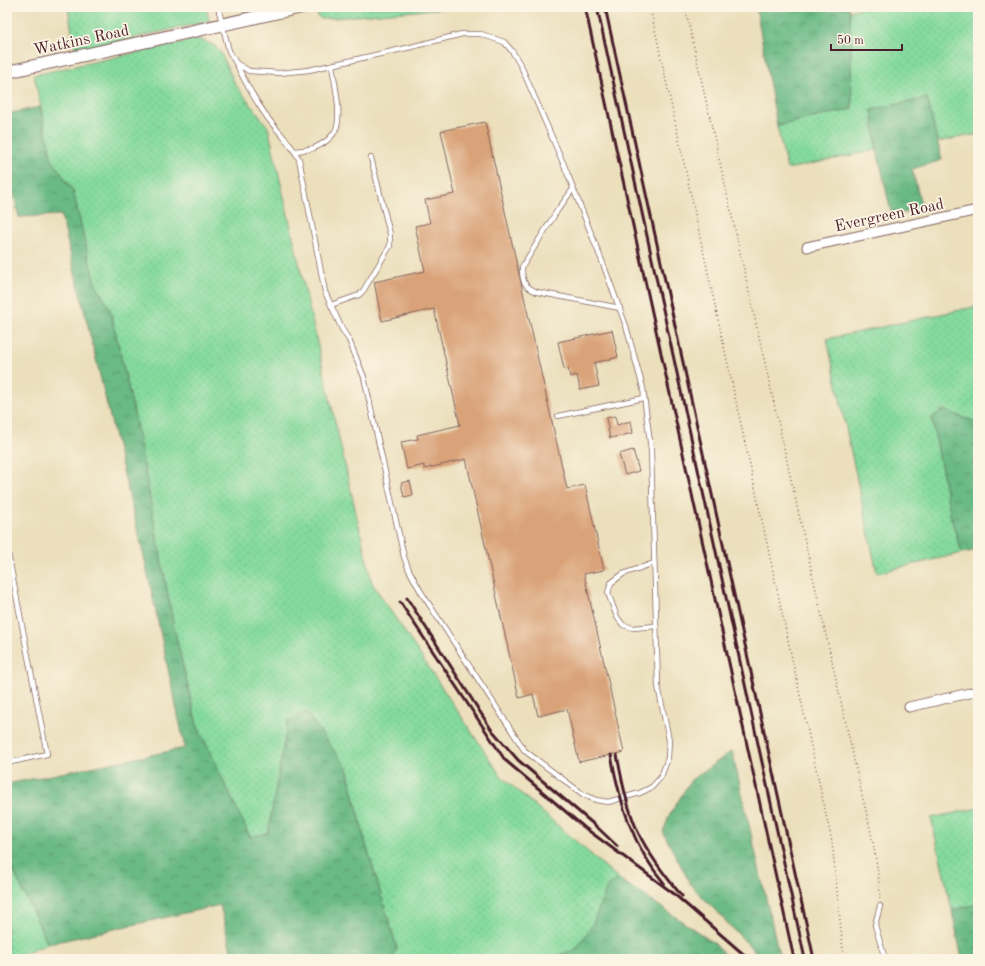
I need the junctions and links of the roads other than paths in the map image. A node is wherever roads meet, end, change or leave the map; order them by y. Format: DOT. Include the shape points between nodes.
graph roads {
  1 [pos="218,7"];
  2 [pos="302,7"];
  3 [pos="222,25"];
  4 [pos="236,63"];
  5 [pos="332,65"];
  6 [pos="7,72"];
  7 [pos="295,151"];
  8 [pos="371,158"];
  9 [pos="573,189"];
  10 [pos="978,210"];
  11 [pos="807,247"];
  12 [pos="331,306"];
  13 [pos="620,308"];
  14 [pos="644,398"];
  15 [pos="558,416"];
  16 [pos="7,548"];
  17 [pos="654,563"];
  18 [pos="656,626"];
  19 [pos="978,691"];
  20 [pos="909,706"];
  21 [pos="7,763"];
  22 [pos="880,906"];
  23 [pos="885,959"];
  1 -- 3 [label="lane"];
  2 -- 3 [label="street, Watkins Road"];
  3 -- 4 [label="lane" via="229,51"];
  3 -- 6 [label="street, Watkins Road"];
  4 -- 5 [label="lane" via="249,71 268,73 309,70"];
  4 -- 7 [label="lane" via="253,96"];
  5 -- 7 [label="lane" via="338,126 322,144"];
  5 -- 9 [label="lane" via="462,34 482,34 504,42 521,66"];
  7 -- 12 [label="lane" via="299,159 325,292"];
  8 -- 12 [label="lane" via="390,234 390,246 363,291"];
  9 -- 13 [label="lane"];
  9 -- 13 [label="lane" via="522,267 522,277 527,287 537,292"];
  10 -- 11 [label="street, Evergreen Road"];
  12 -- 18 [label="lane" via="364,377 409,570 525,751 584,795 596,800 608,802 652,787 661,777 668,758 669,740 658,686"];
  13 -- 14 [label="lane"];
  14 -- 15 [label="lane"];
  14 -- 17 [label="lane" via="651,450"];
  16 -- 21 [label="lane" via="47,754"];
  17 -- 18 [label="lane"];
  17 -- 18 [label="lane" via="624,574 611,583 608,594 623,625 632,628"];
  19 -- 20 [label="street"];
  22 -- 23 [label="lane" via="875,925"];
}
